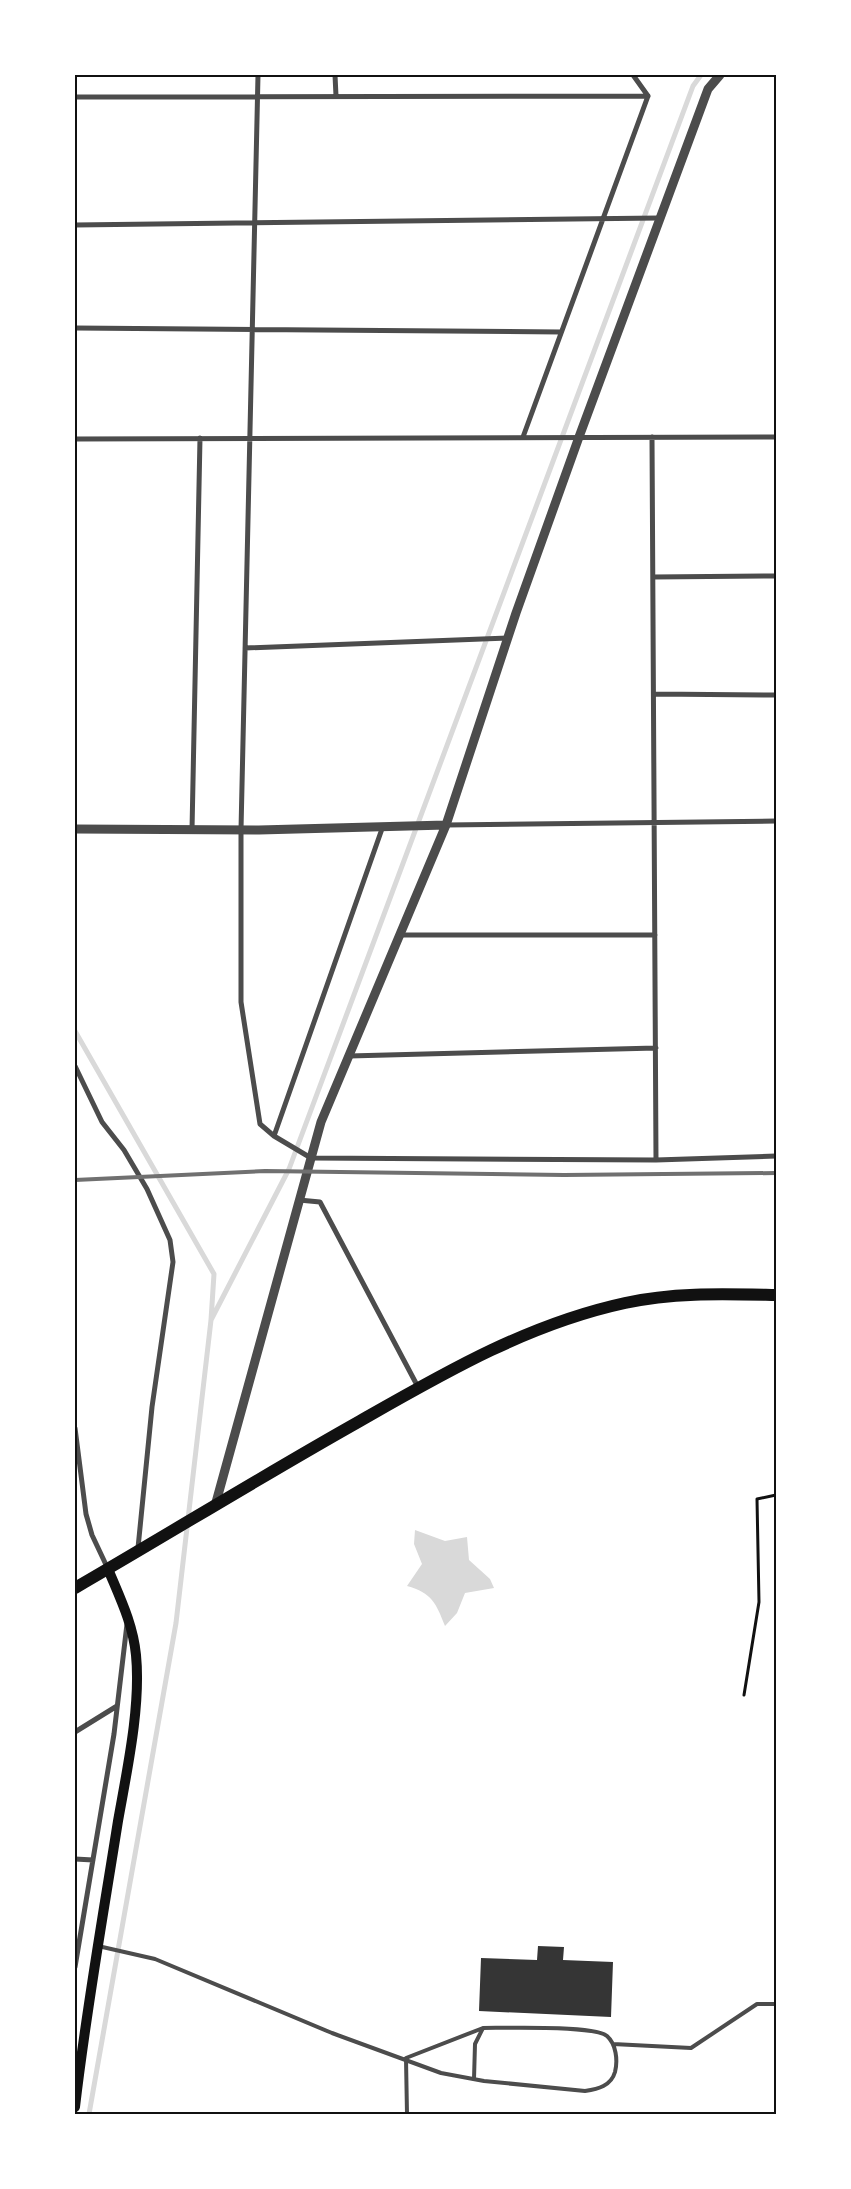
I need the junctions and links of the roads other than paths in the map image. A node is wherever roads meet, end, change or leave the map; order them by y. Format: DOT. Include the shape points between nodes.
graph roads {
  1 [pos="258,75"];
  2 [pos="335,75"];
  3 [pos="634,75"];
  4 [pos="720,75"];
  5 [pos="336,96"];
  6 [pos="648,96"];
  7 [pos="75,97"];
  8 [pos="258,97"];
  9 [pos="659,218"];
  10 [pos="603,219"];
  11 [pos="255,223"];
  12 [pos="75,225"];
  13 [pos="75,328"];
  14 [pos="252,330"];
  15 [pos="561,332"];
  16 [pos="522,437"];
  17 [pos="578,437"];
  18 [pos="652,437"];
  19 [pos="776,437"];
  20 [pos="200,438"];
  21 [pos="250,438"];
  22 [pos="75,439"];
  23 [pos="776,576"];
  24 [pos="653,577"];
  25 [pos="508,638"];
  26 [pos="245,648"];
  27 [pos="654,694"];
  28 [pos="776,695"];
  29 [pos="776,821"];
  30 [pos="654,823"];
  31 [pos="446,825"];
  32 [pos="383,826"];
  33 [pos="75,829"];
  34 [pos="192,830"];
  35 [pos="241,830"];
  36 [pos="400,935"];
  37 [pos="655,935"];
  38 [pos="656,1048"];
  39 [pos="349,1056"];
  40 [pos="75,1066"];
  41 [pos="274,1136"];
  42 [pos="776,1156"];
  43 [pos="311,1158"];
  44 [pos="656,1160"];
  45 [pos="299,1200"];
  46 [pos="776,1295"];
  47 [pos="418,1387"];
  48 [pos="75,1428"];
  49 [pos="215,1506"];
  50 [pos="141,1550"];
  51 [pos="108,1569"];
  52 [pos="75,1588"];
  53 [pos="128,1616"];
  54 [pos="117,1706"];
  55 [pos="75,1732"];
  56 [pos="75,1859"];
  57 [pos="93,1860"];
  58 [pos="78,1933"];
  59 [pos="103,1946"];
  60 [pos="75,1967"];
  61 [pos="776,2004"];
  62 [pos="483,2028"];
  63 [pos="613,2044"];
  64 [pos="406,2059"];
  65 [pos="474,2079"];
  66 [pos="75,2107"];
  67 [pos="407,2114"];
  1 -- 8 [label="street"];
  2 -- 5 [label="street"];
  3 -- 6 [label="street"];
  4 -- 9 [label="street" via="708,89"];
  5 -- 6 [label="street"];
  5 -- 8 [label="street"];
  6 -- 10 [label="street"];
  7 -- 8 [label="street"];
  8 -- 11 [label="street"];
  9 -- 10 [label="street"];
  9 -- 17 [label="street"];
  10 -- 11 [label="street"];
  10 -- 15 [label="street"];
  11 -- 12 [label="street"];
  11 -- 14 [label="street"];
  13 -- 14 [label="street"];
  14 -- 15 [label="street"];
  14 -- 21 [label="street"];
  15 -- 16 [label="street"];
  16 -- 17 [label="street"];
  16 -- 21 [label="street"];
  17 -- 18 [label="street"];
  17 -- 25 [label="street"];
  18 -- 19 [label="street"];
  18 -- 24 [label="street"];
  20 -- 21 [label="street"];
  20 -- 22 [label="street"];
  20 -- 34 [label="street"];
  21 -- 26 [label="street"];
  23 -- 24 [label="street"];
  24 -- 27 [label="street"];
  25 -- 26 [label="street"];
  25 -- 31 [label="street"];
  26 -- 35 [label="street"];
  27 -- 28 [label="street"];
  27 -- 30 [label="street"];
  29 -- 30 [label="street"];
  30 -- 31 [label="street"];
  30 -- 37 [label="street"];
  31 -- 32 [label="street"];
  31 -- 36 [label="street"];
  32 -- 35 [label="street"];
  32 -- 41 [label="street"];
  33 -- 34 [label="street"];
  34 -- 35 [label="street"];
  35 -- 41 [label="street" via="241,1002 260,1124"];
  36 -- 37 [label="street"];
  36 -- 39 [label="street"];
  37 -- 38 [label="street"];
  38 -- 39 [label="street"];
  38 -- 44 [label="street"];
  39 -- 43 [label="street" via="321,1122"];
  40 -- 50 [label="street" via="102,1122 146,1186 170,1240 173,1262 152,1407"];
  41 -- 43 [label="street"];
  42 -- 44 [label="street"];
  43 -- 44 [label="street"];
  43 -- 45 [label="street"];
  45 -- 47 [label="street" via="320,1202"];
  45 -- 49 [label="street"];
  46 -- 47 [label="main road" via="672,1296 625,1302 524,1335 461,1363"];
  47 -- 49 [label="main road"];
  48 -- 51 [label="street" via="86,1514"];
  49 -- 50 [label="main road"];
  50 -- 51 [label="main road"];
  51 -- 52 [label="main road"];
  51 -- 53 [label="main road"];
  53 -- 54 [label="street"];
  53 -- 59 [label="main road" via="135,1643 137,1682"];
  54 -- 55 [label="street"];
  54 -- 57 [label="street"];
  56 -- 57 [label="street"];
  57 -- 58 [label="street"];
  58 -- 60 [label="street"];
  59 -- 64 [label="lane" via="135,1953 332,2033"];
  59 -- 66 [label="main road"];
  61 -- 63 [label="lane" via="757,2004 690,2048"];
  62 -- 63 [label="lane" via="588,2030 606,2035"];
  62 -- 64 [label="lane"];
  62 -- 65 [label="lane" via="475,2044"];
  63 -- 65 [label="lane" via="618,2062 613,2077 601,2089 585,2091"];
  64 -- 65 [label="lane" via="441,2073"];
  64 -- 67 [label="lane"];
}
